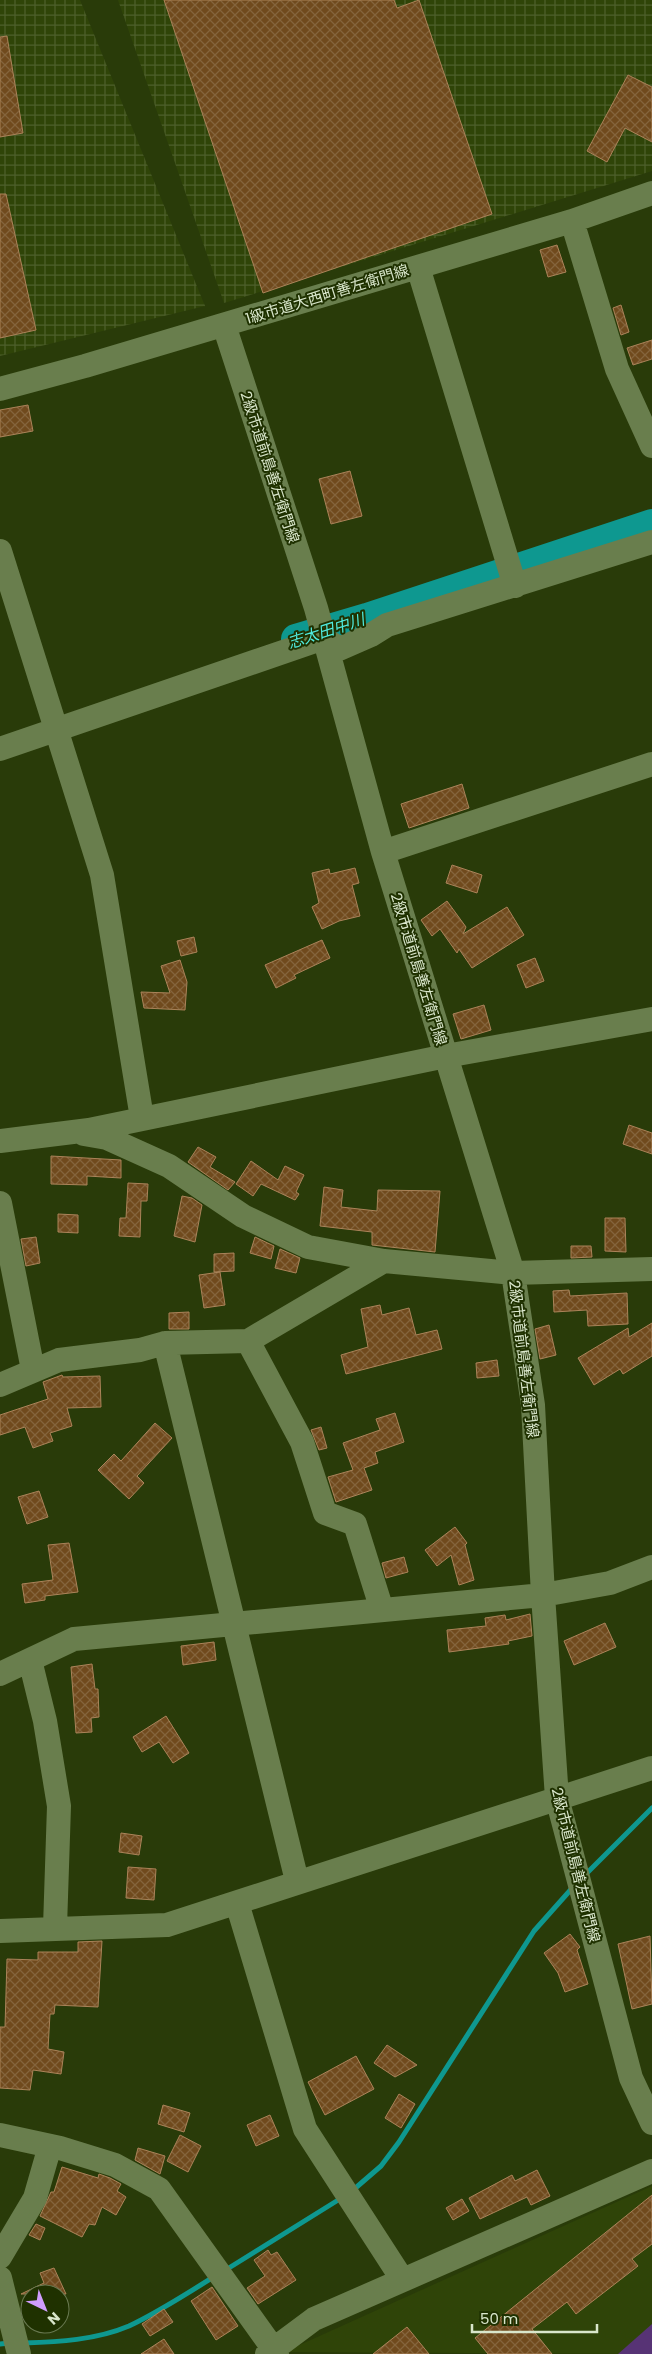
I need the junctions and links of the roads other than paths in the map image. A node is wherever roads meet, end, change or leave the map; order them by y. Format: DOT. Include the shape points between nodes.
graph roads {
  1 [pos="652,193"];
  2 [pos="572,221"];
  3 [pos="418,267"];
  4 [pos="224,325"];
  5 [pos="0,389"];
  6 [pos="652,446"];
  7 [pos="652,542"];
  8 [pos="0,551"];
  9 [pos="515,586"];
  10 [pos="324,638"];
  11 [pos="56,731"];
  12 [pos="0,749"];
  13 [pos="652,764"];
  14 [pos="383,852"];
  15 [pos="652,1019"];
  16 [pos="446,1056"];
  17 [pos="142,1118"];
  18 [pos="75,1132"];
  19 [pos="0,1141"];
  20 [pos="0,1203"];
  21 [pos="384,1261"];
  22 [pos="652,1269"];
  23 [pos="513,1273"];
  24 [pos="248,1341"];
  25 [pos="165,1343"];
  26 [pos="34,1370"];
  27 [pos="0,1385"];
  28 [pos="652,1568"];
  29 [pos="543,1595"];
  30 [pos="382,1610"];
  31 [pos="235,1624"];
  32 [pos="30,1660"];
  33 [pos="0,1674"];
  34 [pos="652,1768"];
  35 [pos="557,1798"];
  36 [pos="297,1881"];
  37 [pos="237,1902"];
  38 [pos="55,1927"];
  39 [pos="0,1931"];
  40 [pos="652,2123"];
  41 [pos="0,2135"];
  42 [pos="50,2146"];
  43 [pos="652,2171"];
  44 [pos="0,2257"];
  45 [pos="0,2278"];
  46 [pos="402,2279"];
  47 [pos="273,2353"];
  48 [pos="19,2354"];
  1 -- 2 [label="street, 1級市道大西町善左衛門線"];
  2 -- 3 [label="street, 1級市道大西町善左衛門線"];
  2 -- 6 [label="street" via="617,369"];
  3 -- 4 [label="street, 1級市道大西町善左衛門線"];
  3 -- 9 [label="street"];
  4 -- 5 [label="street, 1級市道大西町善左衛門線"];
  4 -- 10 [label="street, 2級市道前島善左衛門線"];
  7 -- 9 [label="street"];
  8 -- 11 [label="street"];
  9 -- 10 [label="street" via="387,624 339,649"];
  10 -- 11 [label="street"];
  10 -- 14 [label="street, 2級市道前島善左衛門線"];
  11 -- 12 [label="street"];
  11 -- 17 [label="street" via="102,874"];
  13 -- 14 [label="street"];
  14 -- 16 [label="street, 2級市道前島善左衛門線"];
  15 -- 16 [label="street"];
  16 -- 17 [label="street"];
  16 -- 23 [label="street, 2級市道前島善左衛門線"];
  17 -- 18 [label="street"];
  18 -- 19 [label="street"];
  18 -- 21 [label="street" via="107,1138 169,1166 243,1216 308,1247"];
  20 -- 26 [label="street"];
  21 -- 23 [label="street"];
  21 -- 24 [label="street"];
  22 -- 23 [label="street"];
  23 -- 29 [label="street, 2級市道前島善左衛門線" via="533,1405"];
  24 -- 25 [label="street"];
  24 -- 30 [label="street" via="302,1442 325,1513 356,1524"];
  25 -- 26 [label="street" via="140,1350 59,1360"];
  25 -- 31 [label="street"];
  26 -- 27 [label="street"];
  28 -- 29 [label="street" via="610,1583"];
  29 -- 30 [label="street"];
  29 -- 35 [label="street, 2級市道前島善左衛門線"];
  30 -- 31 [label="street"];
  31 -- 32 [label="street" via="74,1639"];
  31 -- 36 [label="street"];
  32 -- 33 [label="street"];
  32 -- 38 [label="street" via="45,1721 59,1806"];
  34 -- 35 [label="street"];
  35 -- 36 [label="street"];
  35 -- 40 [label="street, 2級市道前島善左衛門線" via="631,2078"];
  36 -- 37 [label="street"];
  37 -- 38 [label="street" via="167,1925"];
  37 -- 46 [label="street" via="305,2129"];
  38 -- 39 [label="street"];
  41 -- 42 [label="street"];
  42 -- 44 [label="street" via="36,2198"];
  42 -- 47 [label="street" via="114,2165 159,2189"];
  43 -- 46 [label="street"];
  45 -- 48 [label="street"];
  46 -- 47 [label="street" via="314,2319"];
}
